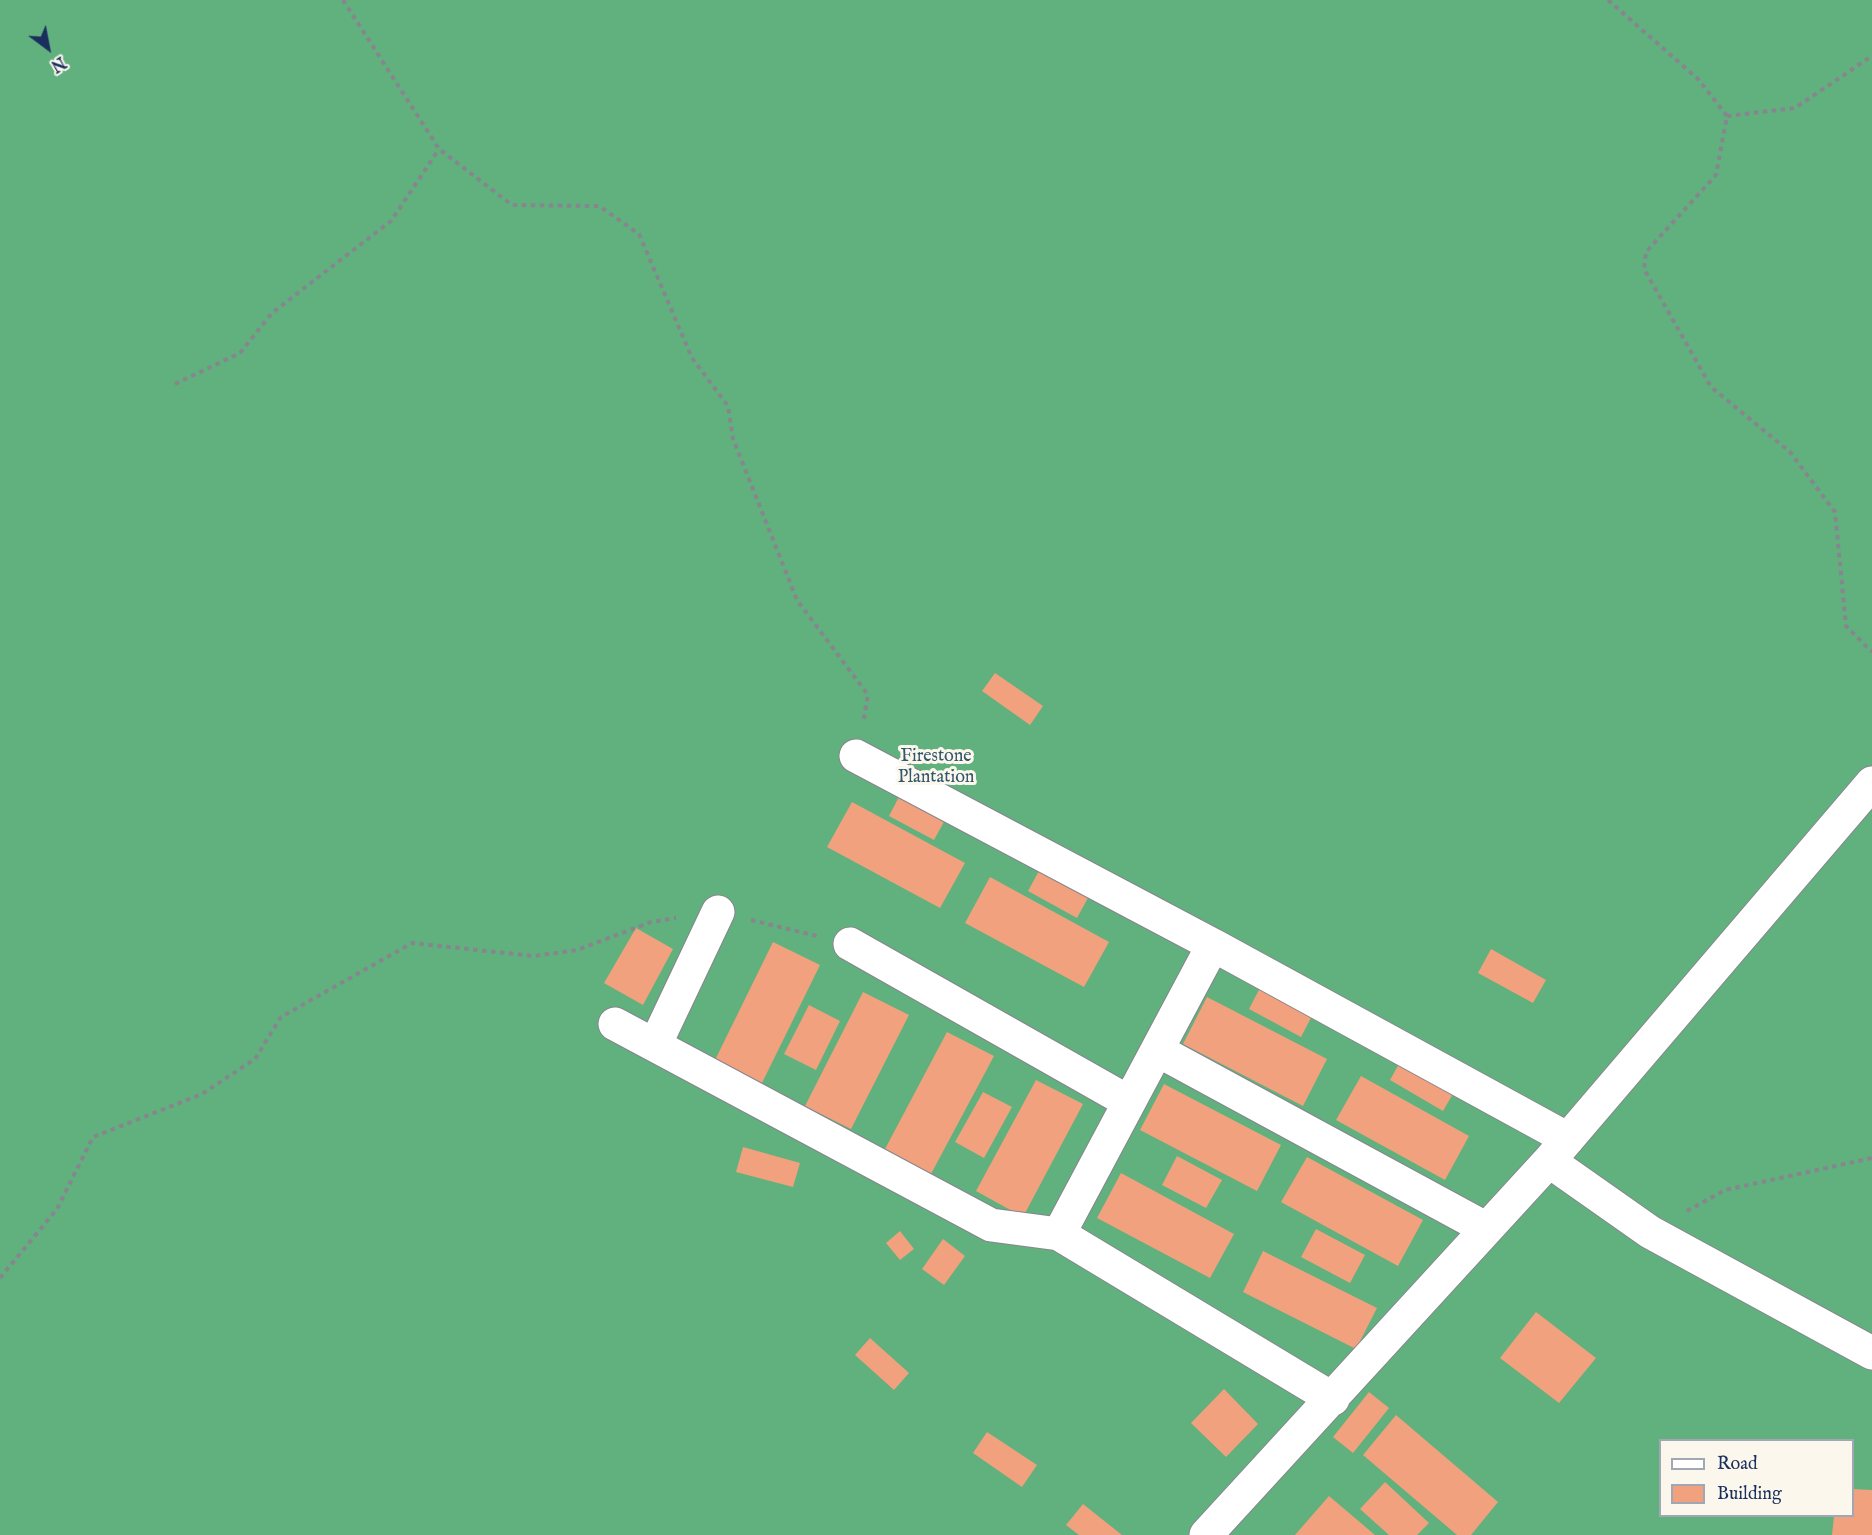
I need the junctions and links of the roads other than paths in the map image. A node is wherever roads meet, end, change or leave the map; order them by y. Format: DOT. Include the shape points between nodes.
graph roads {
  1 [pos="856,756"];
  2 [pos="1872,783"];
  3 [pos="718,912"];
  4 [pos="850,944"];
  5 [pos="1213,945"];
  6 [pos="615,1024"];
  7 [pos="655,1045"];
  8 [pos="1157,1050"];
  9 [pos="1130,1102"];
  10 [pos="1558,1150"];
  11 [pos="1487,1229"];
  12 [pos="1059,1234"];
  13 [pos="1872,1353"];
  14 [pos="1333,1399"];
  15 [pos="1206,1535"];
  1 -- 5 [label="street"];
  2 -- 10 [label="street"];
  3 -- 7 [label="street"];
  4 -- 9 [label="street"];
  5 -- 8 [label="street"];
  5 -- 10 [label="street"];
  6 -- 7 [label="street"];
  7 -- 12 [label="street" via="991,1225"];
  8 -- 9 [label="street"];
  8 -- 11 [label="street"];
  9 -- 12 [label="street"];
  10 -- 11 [label="street"];
  10 -- 13 [label="street" via="1650,1232"];
  11 -- 14 [label="street"];
  12 -- 14 [label="street"];
  14 -- 15 [label="street"];
}
